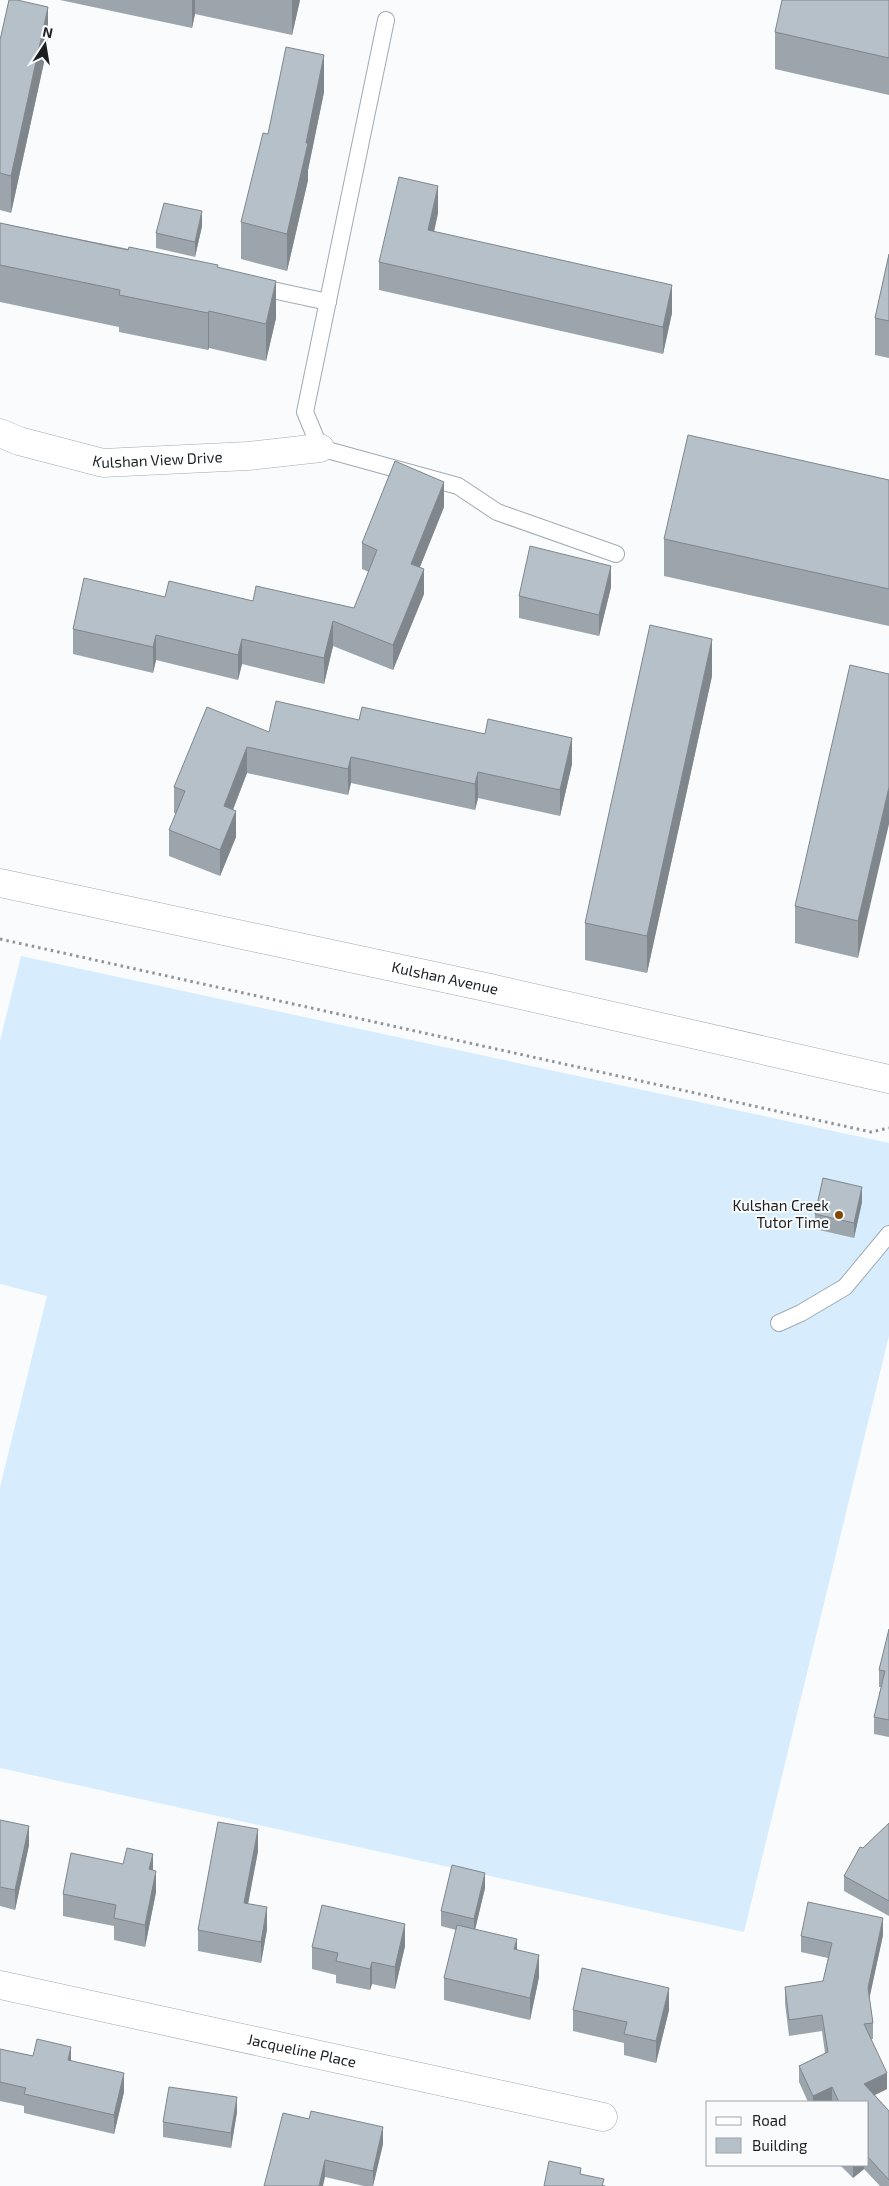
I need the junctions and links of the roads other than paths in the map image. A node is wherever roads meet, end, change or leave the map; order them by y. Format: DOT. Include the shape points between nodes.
graph roads {
  1 [pos="386,20"];
  2 [pos="235,282"];
  3 [pos="328,302"];
  4 [pos="0,433"];
  5 [pos="320,448"];
  6 [pos="616,554"];
  7 [pos="0,883"];
  8 [pos="888,1081"];
  9 [pos="889,1234"];
  10 [pos="779,1323"];
  11 [pos="0,1985"];
  12 [pos="603,2117"];
  1 -- 3 [label="lane"];
  2 -- 3 [label="lane"];
  3 -- 5 [label="lane" via="305,412"];
  4 -- 5 [label="street, Kulshan View Drive" via="102,464 248,456"];
  5 -- 6 [label="lane" via="458,486 496,512"];
  7 -- 8 [label="street, Kulshan Avenue" via="490,988"];
  9 -- 10 [label="lane" via="845,1287"];
  11 -- 12 [label="street, Jacqueline Place"];
}
